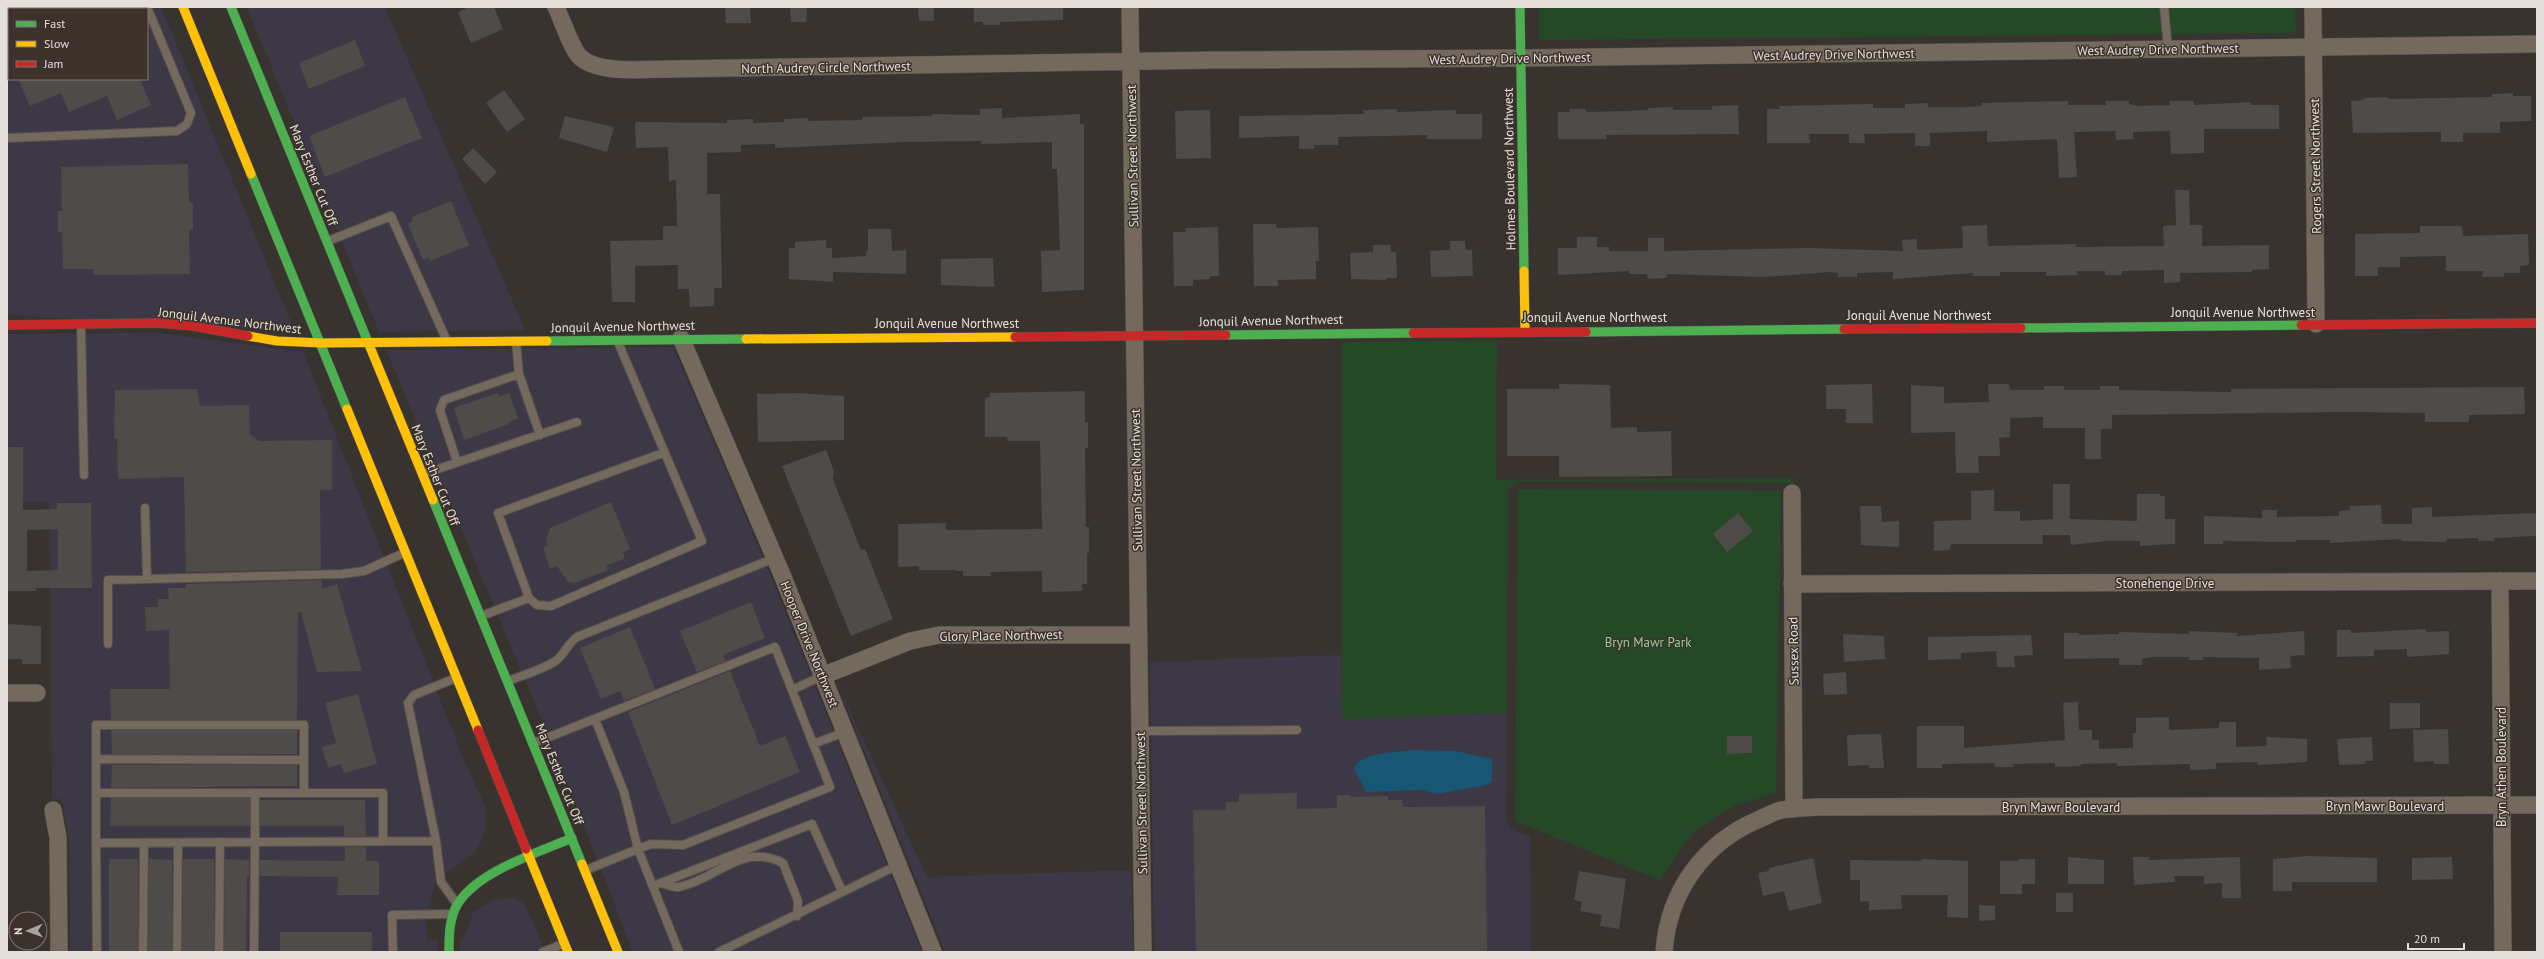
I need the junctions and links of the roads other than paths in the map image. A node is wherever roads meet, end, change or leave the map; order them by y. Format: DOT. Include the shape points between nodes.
graph roads {
  1 [pos="183,7"];
  2 [pos="231,7"];
  3 [pos="556,7"];
  4 [pos="1130,7"];
  5 [pos="1520,7"];
  6 [pos="2164,7"];
  7 [pos="2313,7"];
  8 [pos="148,9"];
  9 [pos="2537,44"];
  10 [pos="2314,46"];
  11 [pos="2168,48"];
  12 [pos="1521,58"];
  13 [pos="1130,62"];
  14 [pos="7,138"];
  15 [pos="326,241"];
  16 [pos="2537,323"];
  17 [pos="81,324"];
  18 [pos="2316,324"];
  19 [pos="7,325"];
  20 [pos="1524,330"];
  21 [pos="1134,335"];
  22 [pos="681,338"];
  23 [pos="617,339"];
  24 [pos="446,340"];
  25 [pos="516,340"];
  26 [pos="367,341"];
  27 [pos="321,343"];
  28 [pos="519,374"];
  29 [pos="577,422"];
  30 [pos="540,434"];
  31 [pos="663,453"];
  32 [pos="458,462"];
  33 [pos="422,474"];
  34 [pos="84,475"];
  35 [pos="1792,493"];
  36 [pos="145,508"];
  37 [pos="405,552"];
  38 [pos="775,558"];
  39 [pos="147,579"];
  40 [pos="2500,581"];
  41 [pos="2537,581"];
  42 [pos="1792,584"];
  43 [pos="528,598"];
  44 [pos="480,616"];
  45 [pos="1139,635"];
  46 [pos="108,644"];
  47 [pos="822,676"];
  48 [pos="456,678"];
  49 [pos="507,681"];
  50 [pos="792,690"];
  51 [pos="7,693"];
  52 [pos="37,693"];
  53 [pos="595,719"];
  54 [pos="1297,730"];
  55 [pos="1140,731"];
  56 [pos="845,732"];
  57 [pos="533,743"];
  58 [pos="813,744"];
  59 [pos="96,759"];
  60 [pos="304,760"];
  61 [pos="96,793"];
  62 [pos="255,793"];
  63 [pos="304,793"];
  64 [pos="2502,805"];
  65 [pos="2537,805"];
  66 [pos="1794,809"];
  67 [pos="53,810"];
  68 [pos="572,838"];
  69 [pos="436,841"];
  70 [pos="144,842"];
  71 [pos="220,842"];
  72 [pos="255,842"];
  73 [pos="383,842"];
  74 [pos="96,843"];
  75 [pos="178,843"];
  76 [pos="638,849"];
  77 [pos="528,858"];
  78 [pos="898,865"];
  79 [pos="585,870"];
  80 [pos="657,884"];
  81 [pos="842,891"];
  82 [pos="457,904"];
  83 [pos="453,914"];
  84 [pos="797,916"];
  85 [pos="566,948"];
  86 [pos="59,952"];
  87 [pos="97,952"];
  88 [pos="143,952"];
  89 [pos="177,952"];
  90 [pos="219,952"];
  91 [pos="254,952"];
  92 [pos="393,952"];
  93 [pos="449,952"];
  94 [pos="543,952"];
  95 [pos="618,952"];
  96 [pos="679,952"];
  97 [pos="718,952"];
  98 [pos="933,952"];
  99 [pos="1144,952"];
  100 [pos="1664,952"];
  101 [pos="2503,952"];
  1 -- 27 [label="street"];
  2 -- 15 [label="street, Mary Esther Cut Off"];
  3 -- 13 [label="street, North Audrey Circle Northwest" via="578,55 590,65 607,68"];
  4 -- 13 [label="street, Sullivan Street Northwest"];
  5 -- 12 [label="street, Holmes Boulevard Northwest"];
  6 -- 11 [label="lane"];
  7 -- 10 [label="street, Rogers Street Northwest"];
  8 -- 14 [label="lane" via="191,113 187,124 177,132"];
  9 -- 10 [label="street, West Audrey Drive Northwest"];
  10 -- 11 [label="street, West Audrey Drive Northwest"];
  10 -- 18 [label="street, Rogers Street Northwest"];
  11 -- 12 [label="street, West Audrey Drive Northwest"];
  12 -- 13 [label="street, West Audrey Drive Northwest"];
  12 -- 20 [label="street, Holmes Boulevard Northwest"];
  13 -- 21 [label="street, Sullivan Street Northwest"];
  15 -- 24 [label="lane" via="391,216"];
  15 -- 26 [label="street, Mary Esther Cut Off"];
  16 -- 18 [label="street, Jonquil Avenue Northwest"];
  17 -- 19 [label="street, Jonquil Avenue Northwest"];
  17 -- 27 [label="street, Jonquil Avenue Northwest" via="158,323 193,326 277,341"];
  17 -- 34 [label="lane"];
  18 -- 20 [label="street, Jonquil Avenue Northwest"];
  20 -- 21 [label="street, Jonquil Avenue Northwest"];
  21 -- 22 [label="street, Jonquil Avenue Northwest"];
  21 -- 45 [label="street, Sullivan Street Northwest"];
  22 -- 23 [label="street, Jonquil Avenue Northwest"];
  22 -- 38 [label="street, Hooper Drive Northwest"];
  23 -- 25 [label="street, Jonquil Avenue Northwest"];
  23 -- 31 [label="lane"];
  24 -- 25 [label="street, Jonquil Avenue Northwest"];
  24 -- 26 [label="street, Jonquil Avenue Northwest"];
  25 -- 28 [label="lane"];
  26 -- 27 [label="street, Jonquil Avenue Northwest"];
  26 -- 33 [label="street, Mary Esther Cut Off"];
  27 -- 37 [label="street"];
  28 -- 30 [label="lane"];
  28 -- 32 [label="lane" via="444,400 441,404 440,410"];
  29 -- 30 [label="lane"];
  30 -- 32 [label="lane"];
  31 -- 43 [label="lane" via="498,513"];
  31 -- 43 [label="lane" via="702,541 550,606 537,605"];
  32 -- 33 [label="lane"];
  33 -- 44 [label="street, Mary Esther Cut Off"];
  35 -- 42 [label="street, Sussex Road"];
  36 -- 39 [label="lane"];
  37 -- 39 [label="lane" via="364,571 342,574"];
  37 -- 48 [label="street"];
  38 -- 47 [label="street, Hooper Drive Northwest"];
  38 -- 49 [label="lane" via="577,637 569,642 555,662"];
  39 -- 46 [label="lane" via="108,580"];
  40 -- 41 [label="street, Stonehenge Drive"];
  40 -- 42 [label="street, Stonehenge Drive"];
  40 -- 64 [label="street, Bryn Athen Boulevard"];
  42 -- 66 [label="street, Sussex Road"];
  43 -- 44 [label="lane"];
  44 -- 49 [label="street, Mary Esther Cut Off"];
  45 -- 47 [label="street, Glory Place Northwest" via="939,635 910,641"];
  45 -- 55 [label="street, Sullivan Street Northwest"];
  47 -- 50 [label="lane"];
  47 -- 56 [label="street, Hooper Drive Northwest"];
  48 -- 69 [label="lane" via="414,695 408,702"];
  48 -- 77 [label="street"];
  49 -- 57 [label="street, Mary Esther Cut Off"];
  50 -- 53 [label="lane" via="775,647"];
  50 -- 58 [label="lane"];
  51 -- 52 [label="street"];
  53 -- 57 [label="lane"];
  53 -- 76 [label="lane" via="624,792"];
  54 -- 55 [label="lane"];
  55 -- 99 [label="street, Sullivan Street Northwest"];
  56 -- 58 [label="lane"];
  56 -- 78 [label="street, Hooper Drive Northwest"];
  57 -- 68 [label="street, Mary Esther Cut Off"];
  58 -- 76 [label="lane" via="830,787 683,845 651,844"];
  59 -- 60 [label="lane"];
  59 -- 60 [label="lane" via="96,725 304,725"];
  59 -- 61 [label="lane"];
  60 -- 63 [label="lane"];
  61 -- 62 [label="lane"];
  61 -- 74 [label="lane"];
  62 -- 63 [label="lane"];
  62 -- 72 [label="lane"];
  63 -- 73 [label="lane" via="383,793"];
  64 -- 65 [label="street, Bryn Mawr Boulevard"];
  64 -- 66 [label="street, Bryn Mawr Boulevard"];
  64 -- 101 [label="street, Bryn Athen Boulevard"];
  66 -- 100 [label="street, Bryn Mawr Boulevard" via="1781,810 1746,825 1708,853 1687,879 1670,914"];
  67 -- 86 [label="street" via="58,838"];
  68 -- 77 [label="street"];
  68 -- 79 [label="street, Mary Esther Cut Off"];
  69 -- 73 [label="lane"];
  69 -- 82 [label="lane" via="442,882"];
  70 -- 74 [label="lane"];
  70 -- 75 [label="lane"];
  70 -- 88 [label="lane"];
  71 -- 72 [label="lane"];
  71 -- 75 [label="lane"];
  71 -- 90 [label="lane"];
  72 -- 73 [label="lane"];
  72 -- 91 [label="lane"];
  74 -- 87 [label="lane"];
  75 -- 89 [label="lane"];
  76 -- 79 [label="lane"];
  76 -- 80 [label="lane"];
  77 -- 82 [label="street" via="487,877 469,890"];
  77 -- 85 [label="street"];
  78 -- 81 [label="lane"];
  78 -- 98 [label="street, Hooper Drive Northwest"];
  79 -- 95 [label="street, Mary Esther Cut Off"];
  80 -- 81 [label="lane" via="812,824"];
  80 -- 84 [label="lane" via="678,887 754,855 770,857 784,863 798,901"];
  80 -- 96 [label="lane"];
  81 -- 84 [label="lane"];
  82 -- 83 [label="street"];
  83 -- 92 [label="lane" via="392,915"];
  83 -- 93 [label="street"];
  84 -- 97 [label="lane"];
  85 -- 94 [label="lane"];
}
